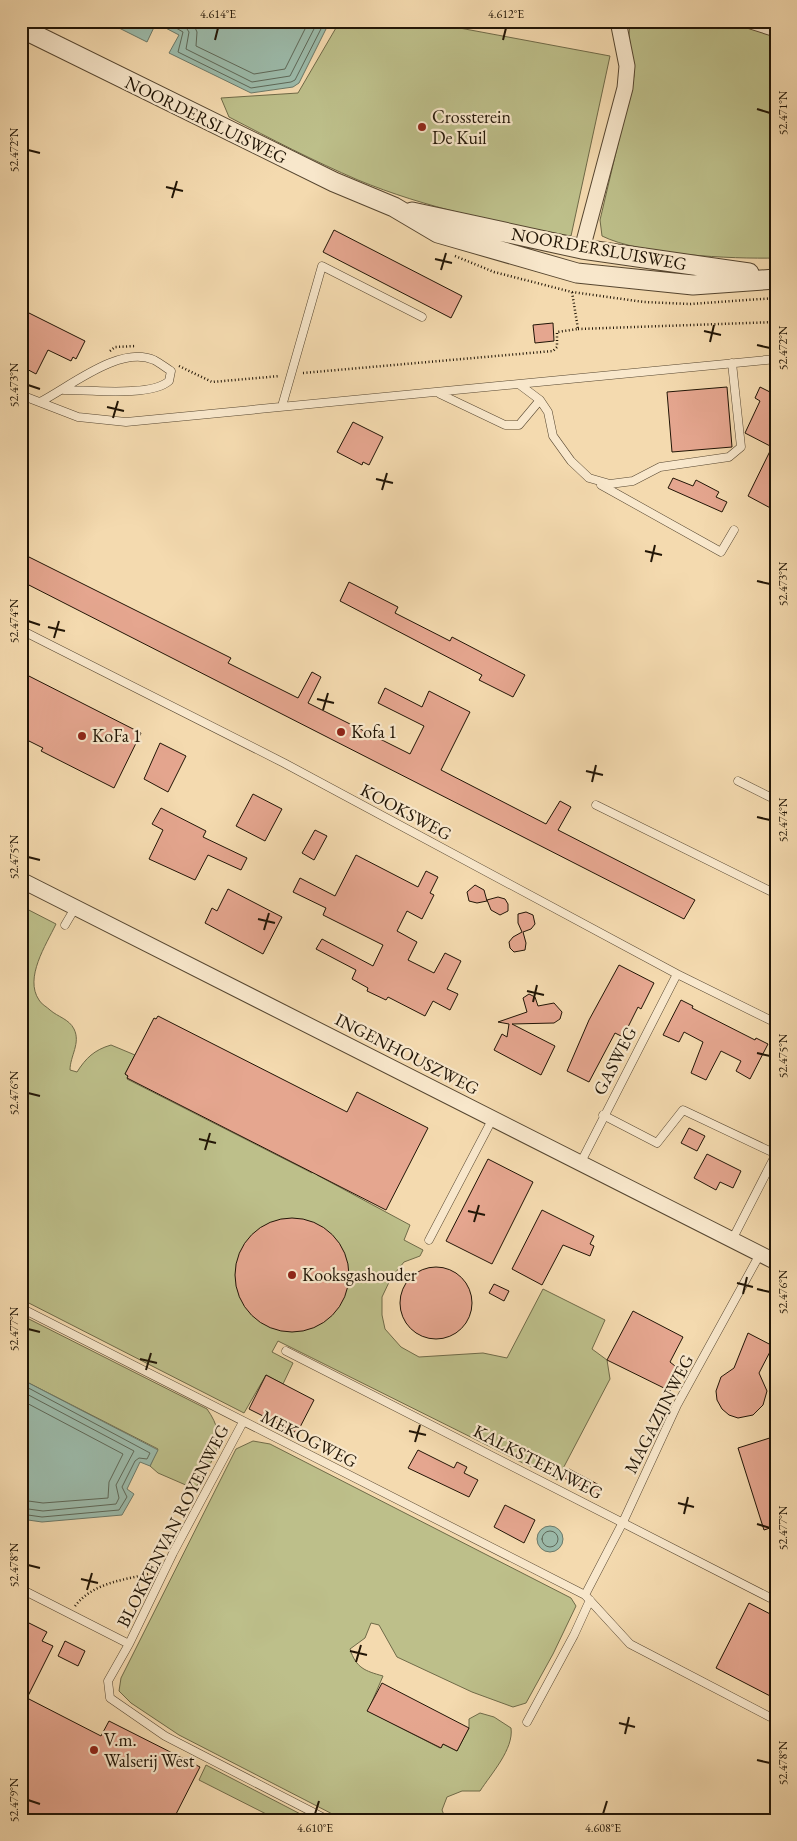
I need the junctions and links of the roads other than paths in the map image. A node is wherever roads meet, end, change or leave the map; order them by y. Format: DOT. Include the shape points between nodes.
graph roads {
  1 [pos="618,21"];
  2 [pos="751,21"];
  3 [pos="21,28"];
  4 [pos="776,29"];
  5 [pos="394,208"];
  6 [pos="582,249"];
  7 [pos="577,273"];
  8 [pos="776,278"];
  9 [pos="422,317"];
  10 [pos="776,359"];
  11 [pos="732,363"];
  12 [pos="520,385"];
  13 [pos="64,390"];
  14 [pos="438,393"];
  15 [pos="21,395"];
  16 [pos="540,400"];
  17 [pos="40,402"];
  18 [pos="282,406"];
  19 [pos="588,478"];
  20 [pos="734,530"];
  21 [pos="21,630"];
  22 [pos="738,781"];
  23 [pos="776,800"];
  24 [pos="596,805"];
  25 [pos="21,880"];
  26 [pos="776,894"];
  27 [pos="75,908"];
  28 [pos="66,925"];
  29 [pos="677,974"];
  30 [pos="776,1023"];
  31 [pos="603,1115"];
  32 [pos="493,1118"];
  33 [pos="580,1162"];
  34 [pos="429,1240"];
  35 [pos="732,1240"];
  36 [pos="760,1254"];
  37 [pos="776,1262"];
  38 [pos="21,1308"];
  39 [pos="286,1351"];
  40 [pos="243,1422"];
  41 [pos="623,1522"];
  42 [pos="21,1589"];
  43 [pos="587,1597"];
  44 [pos="776,1601"];
  45 [pos="129,1644"];
  46 [pos="776,1720"];
  47 [pos="527,1722"];
  48 [pos="328,1820"];
  1 -- 6 [label="street" via="627,66 625,88"];
  2 -- 4 [label="street"];
  3 -- 5 [label="street, NOORDERSLUISWEG" via="334,182"];
  5 -- 6 [label="street, NOORDERSLUISWEG"];
  5 -- 7 [label="street, NOORDERSLUISWEG" via="438,233"];
  6 -- 7 [label="street"];
  6 -- 8 [label="street, NOORDERSLUISWEG"];
  7 -- 8 [label="street, NOORDERSLUISWEG" via="693,285"];
  9 -- 18 [label="lane" via="322,266"];
  10 -- 11 [label="lane"];
  11 -- 12 [label="lane"];
  11 -- 19 [label="lane" via="740,447 729,457 660,467 633,481 610,484"];
  12 -- 14 [label="lane"];
  12 -- 16 [label="lane"];
  13 -- 13 [label="lane" via="113,360 134,356 154,360 170,371 169,382 162,388"];
  13 -- 17 [label="lane"];
  14 -- 16 [label="lane" via="504,425 519,425"];
  14 -- 18 [label="lane"];
  15 -- 17 [label="lane"];
  16 -- 19 [label="lane" via="548,412 553,436"];
  17 -- 18 [label="lane" via="78,417 126,422"];
  19 -- 20 [label="lane" via="722,552"];
  21 -- 29 [label="lane, KOOKSWEG" via="284,763"];
  22 -- 23 [label="lane"];
  24 -- 26 [label="lane"];
  25 -- 27 [label="street, INGENHOUSZWEG"];
  27 -- 28 [label="lane"];
  27 -- 32 [label="street, INGENHOUSZWEG"];
  29 -- 30 [label="lane, KOOKSWEG"];
  29 -- 31 [label="lane, GASWEG"];
  31 -- 33 [label="lane, GASWEG"];
  31 -- 35 [label="lane" via="658,1143 683,1110 776,1154"];
  32 -- 33 [label="street, INGENHOUSZWEG"];
  32 -- 34 [label="lane"];
  33 -- 35 [label="street, INGENHOUSZWEG"];
  35 -- 36 [label="street, INGENHOUSZWEG"];
  36 -- 37 [label="street, INGENHOUSZWEG"];
  36 -- 41 [label="lane, MAGAZIJNWEG" via="677,1405"];
  38 -- 40 [label="lane, MEKOGWEG"];
  39 -- 41 [label="lane, KALKSTEENWEG"];
  40 -- 43 [label="lane, MEKOGWEG"];
  40 -- 45 [label="lane, BLOKKENVAN ROYENWEG"];
  41 -- 43 [label="lane, MAGAZIJNWEG"];
  41 -- 44 [label="lane, KALKSTEENWEG"];
  42 -- 45 [label="lane, BLOKKENVAN ROYENWEG"];
  43 -- 46 [label="lane" via="630,1644"];
  43 -- 47 [label="lane, MAGAZIJNWEG" via="569,1644"];
  45 -- 48 [label="lane, BLOKKENVAN ROYENWEG" via="108,1680 110,1698 165,1736"];
}
